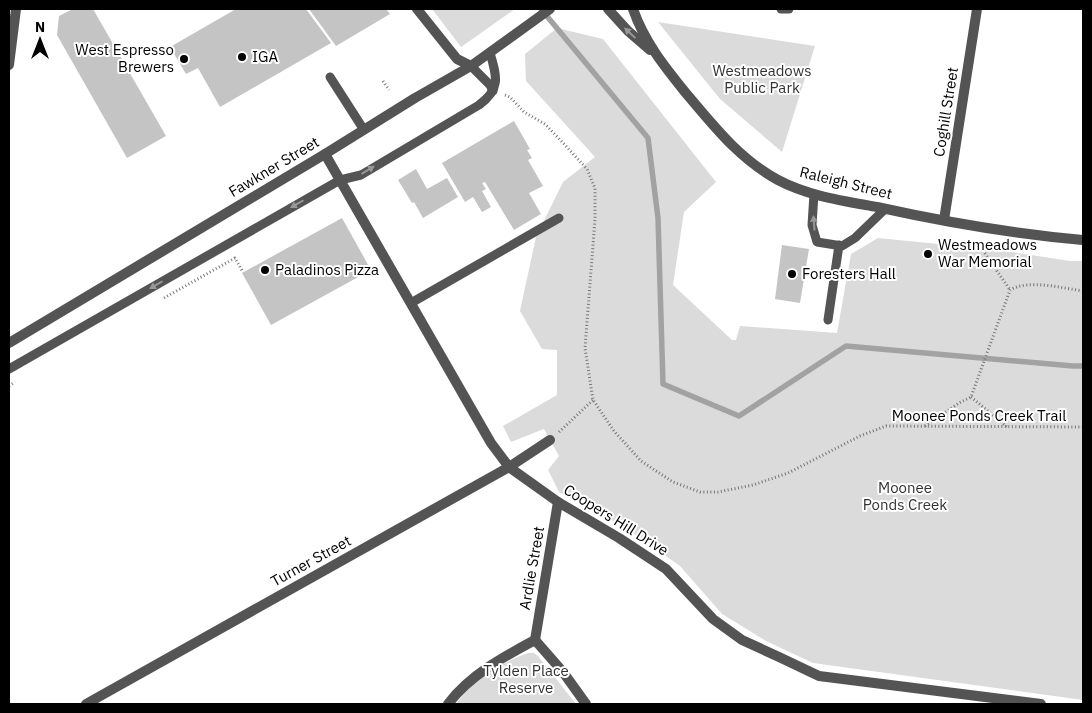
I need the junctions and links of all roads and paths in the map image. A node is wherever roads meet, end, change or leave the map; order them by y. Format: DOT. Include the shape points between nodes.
graph roads {
  1 [pos="16,9"];
  2 [pos="417,9"];
  3 [pos="550,9"];
  4 [pos="608,9"];
  5 [pos="633,9"];
  6 [pos="978,9"];
  7 [pos="490,53"];
  8 [pos="654,54"];
  9 [pos="9,65"];
  10 [pos="471,66"];
  11 [pos="330,77"];
  12 [pos="383,81"];
  13 [pos="389,90"];
  14 [pos="493,90"];
  15 [pos="364,130"];
  16 [pos="325,154"];
  17 [pos="340,180"];
  18 [pos="814,194"];
  19 [pos="885,209"];
  20 [pos="559,218"];
  21 [pos="944,220"];
  22 [pos="969,225"];
  23 [pos="1083,240"];
  24 [pos="839,245"];
  25 [pos="243,272"];
  26 [pos="1010,290"];
  27 [pos="1083,291"];
  28 [pos="157,302"];
  29 [pos="411,303"];
  30 [pos="828,320"];
  31 [pos="9,343"];
  32 [pos="9,369"];
  33 [pos="18,381"];
  34 [pos="9,386"];
  35 [pos="971,397"];
  36 [pos="593,400"];
  37 [pos="924,426"];
  38 [pos="1083,427"];
  39 [pos="1008,428"];
  40 [pos="550,440"];
  41 [pos="509,467"];
  42 [pos="558,502"];
  43 [pos="535,640"];
  44 [pos="86,704"];
  45 [pos="448,704"];
  46 [pos="586,704"];
  47 [pos="1041,704"];
  1 -- 9 [label="street"];
  2 -- 10 [label="street" via="457,59"];
  3 -- 7 [label="street, Fawkner Street"];
  8 -- 4 [label="street, Raleigh Street, one-way"];
  5 -- 8 [label="street, Raleigh Street"];
  6 -- 21 [label="street, Coghill Street"];
  7 -- 10 [label="street, Fawkner Street"];
  7 -- 14 [label="lane" via="495,72"];
  8 -- 18 [label="street, Raleigh Street" via="737,151 778,180"];
  10 -- 14 [label="lane"];
  10 -- 15 [label="street, Fawkner Street"];
  11 -- 15 [label="lane"];
  12 -- 13 [label="path"];
  17 -- 14 [label="lane, one-way" via="360,175 479,105 489,98"];
  14 -- 36 [label="path, Moonee Ponds Creek Trail" via="510,97 521,110 546,124 587,169 595,188 585,348"];
  15 -- 16 [label="street, Fawkner Street"];
  16 -- 17 [label="street, Coopers Hill Drive"];
  16 -- 31 [label="street, Fawkner Street"];
  17 -- 29 [label="street, Coopers Hill Drive"];
  17 -- 32 [label="lane, one-way"];
  18 -- 19 [label="street, Raleigh Street"];
  24 -- 18 [label="lane, one-way" via="817,242 812,225"];
  19 -- 21 [label="street, Raleigh Street"];
  19 -- 24 [label="lane" via="855,238"];
  20 -- 29 [label="lane"];
  21 -- 22 [label="street, Raleigh Street"];
  22 -- 23 [label="street, Raleigh Street"];
  22 -- 26 [label="path"];
  24 -- 30 [label="lane"];
  25 -- 28 [label="path" via="235,258"];
  26 -- 27 [label="path" via="1034,284"];
  26 -- 35 [label="path"];
  29 -- 41 [label="street, Coopers Hill Drive" via="491,443"];
  33 -- 34 [label="path"];
  35 -- 37 [label="path"];
  35 -- 39 [label="path"];
  36 -- 37 [label="path, Moonee Ponds Creek Trail" via="614,432 641,461 673,482 700,492 718,492 788,473 886,426"];
  36 -- 40 [label="path"];
  37 -- 39 [label="path, Moonee Ponds Creek Trail"];
  38 -- 39 [label="path, Moonee Ponds Creek Trail"];
  40 -- 41 [label="street, Turner Street"];
  41 -- 42 [label="street, Coopers Hill Drive"];
  41 -- 44 [label="street, Turner Street"];
  42 -- 43 [label="street, Ardlie Street"];
  42 -- 47 [label="street, Coopers Hill Drive" via="666,569 713,619 742,640 819,676"];
  43 -- 45 [label="street" via="493,663"];
  43 -- 46 [label="street"];
}
